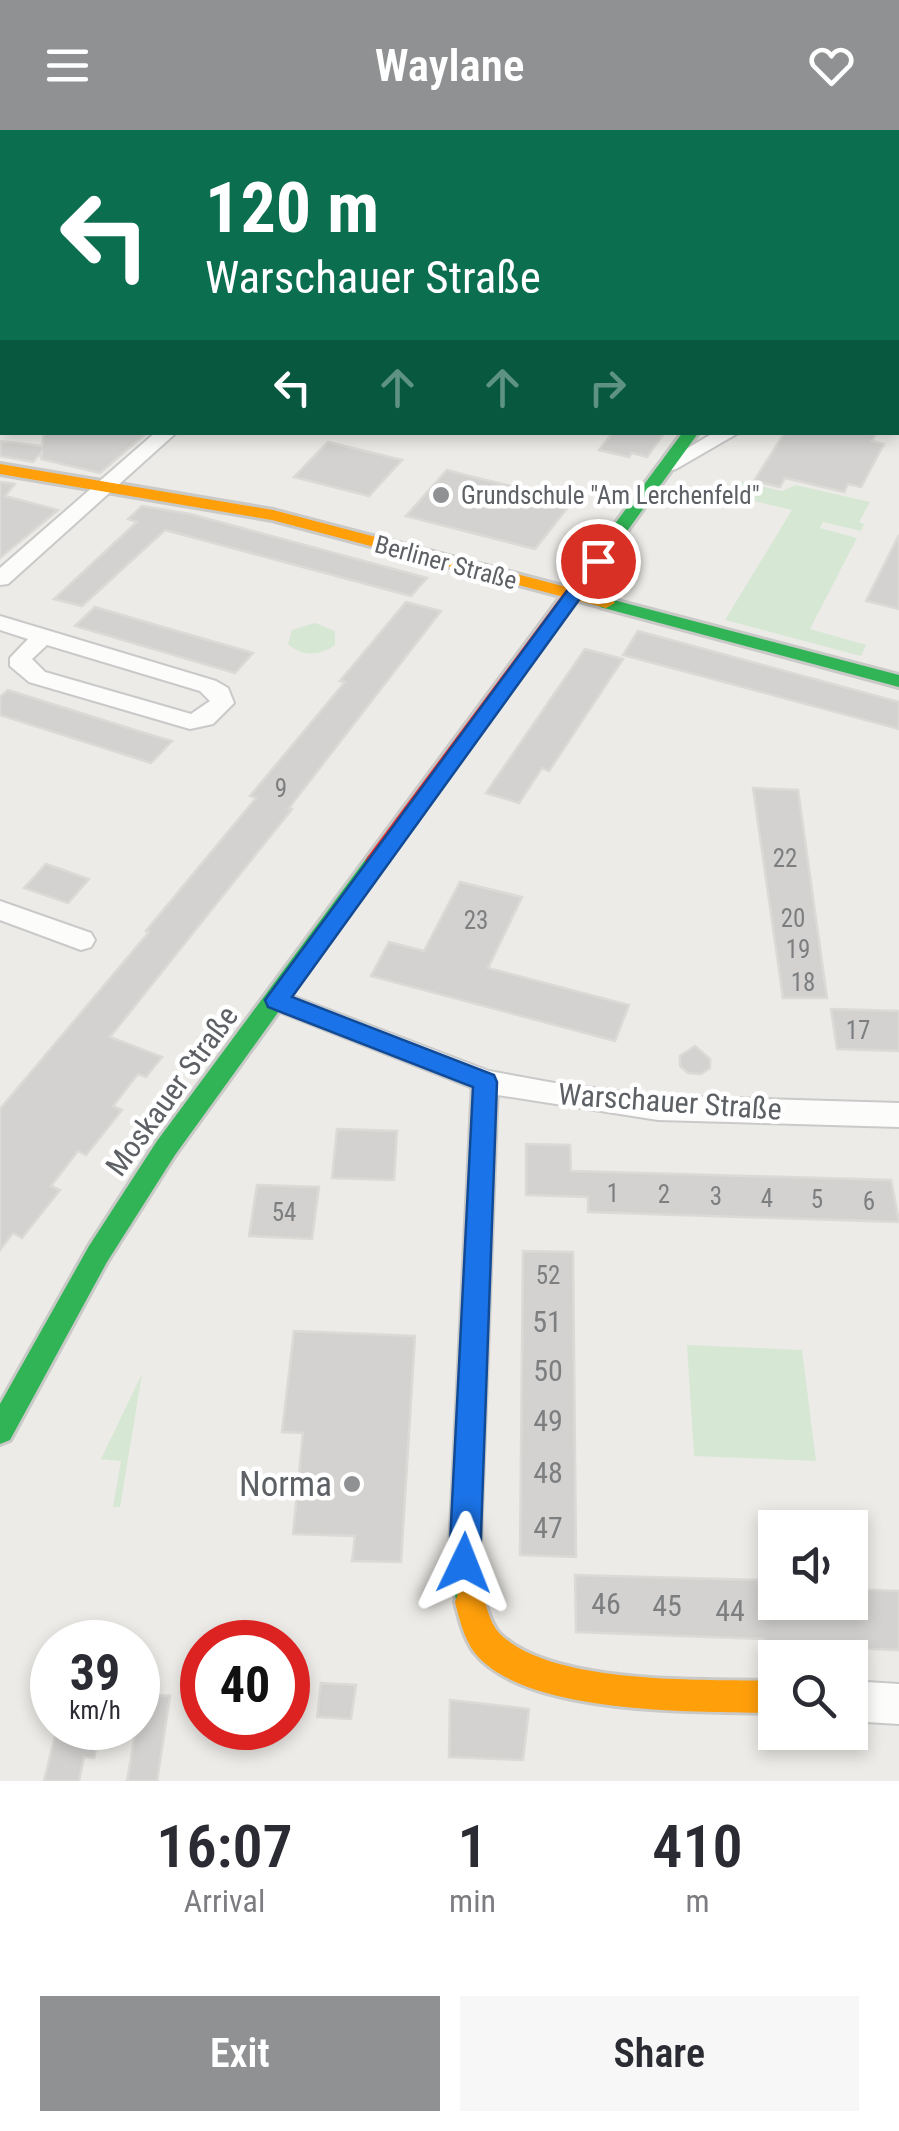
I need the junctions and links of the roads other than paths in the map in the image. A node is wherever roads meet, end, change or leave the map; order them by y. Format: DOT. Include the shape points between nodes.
graph roads {
  1 [pos="165,435"];
  2 [pos="688,435"];
  3 [pos="726,435"];
  4 [pos="669,465"];
  5 [pos="0,469"];
  6 [pos="105,488"];
  7 [pos="0,579"];
  8 [pos="574,596"];
  9 [pos="0,623"];
  10 [pos="43,636"];
  11 [pos="899,681"];
  12 [pos="0,910"];
  13 [pos="81,940"];
  14 [pos="276,1000"];
  15 [pos="485,1082"];
  16 [pos="899,1114"];
  17 [pos="0,1431"];
  18 [pos="758,1696"];
  19 [pos="868,1702"];
  20 [pos="899,1704"];
  1 -- 6 [label="street"];
  2 -- 4 [label="street, Moskauer Straße"];
  3 -- 4 [label="street, Moskauer Straße"];
  4 -- 8 [label="street, Moskauer Straße"];
  5 -- 6 [label="street, Berliner Straße"];
  6 -- 7 [label="street"];
  6 -- 8 [label="street, Berliner Straße" via="273,515"];
  8 -- 11 [label="street, Berliner Straße"];
  8 -- 14 [label="street, Moskauer Straße"];
  9 -- 10 [label="street"];
  10 -- 10 [label="street" via="208,686 222,702 205,719 190,722 38,677 21,666 21,658"];
  12 -- 13 [label="street"];
  14 -- 15 [label="street, Warschauer Straße"];
  14 -- 17 [label="street, Moskauer Straße" via="132,1198"];
  15 -- 16 [label="street, Warschauer Straße" via="658,1108"];
  15 -- 18 [label="street" via="464,1569 476,1627 497,1653 542,1676 606,1688"];
  19 -- 20 [label="street"];
}
